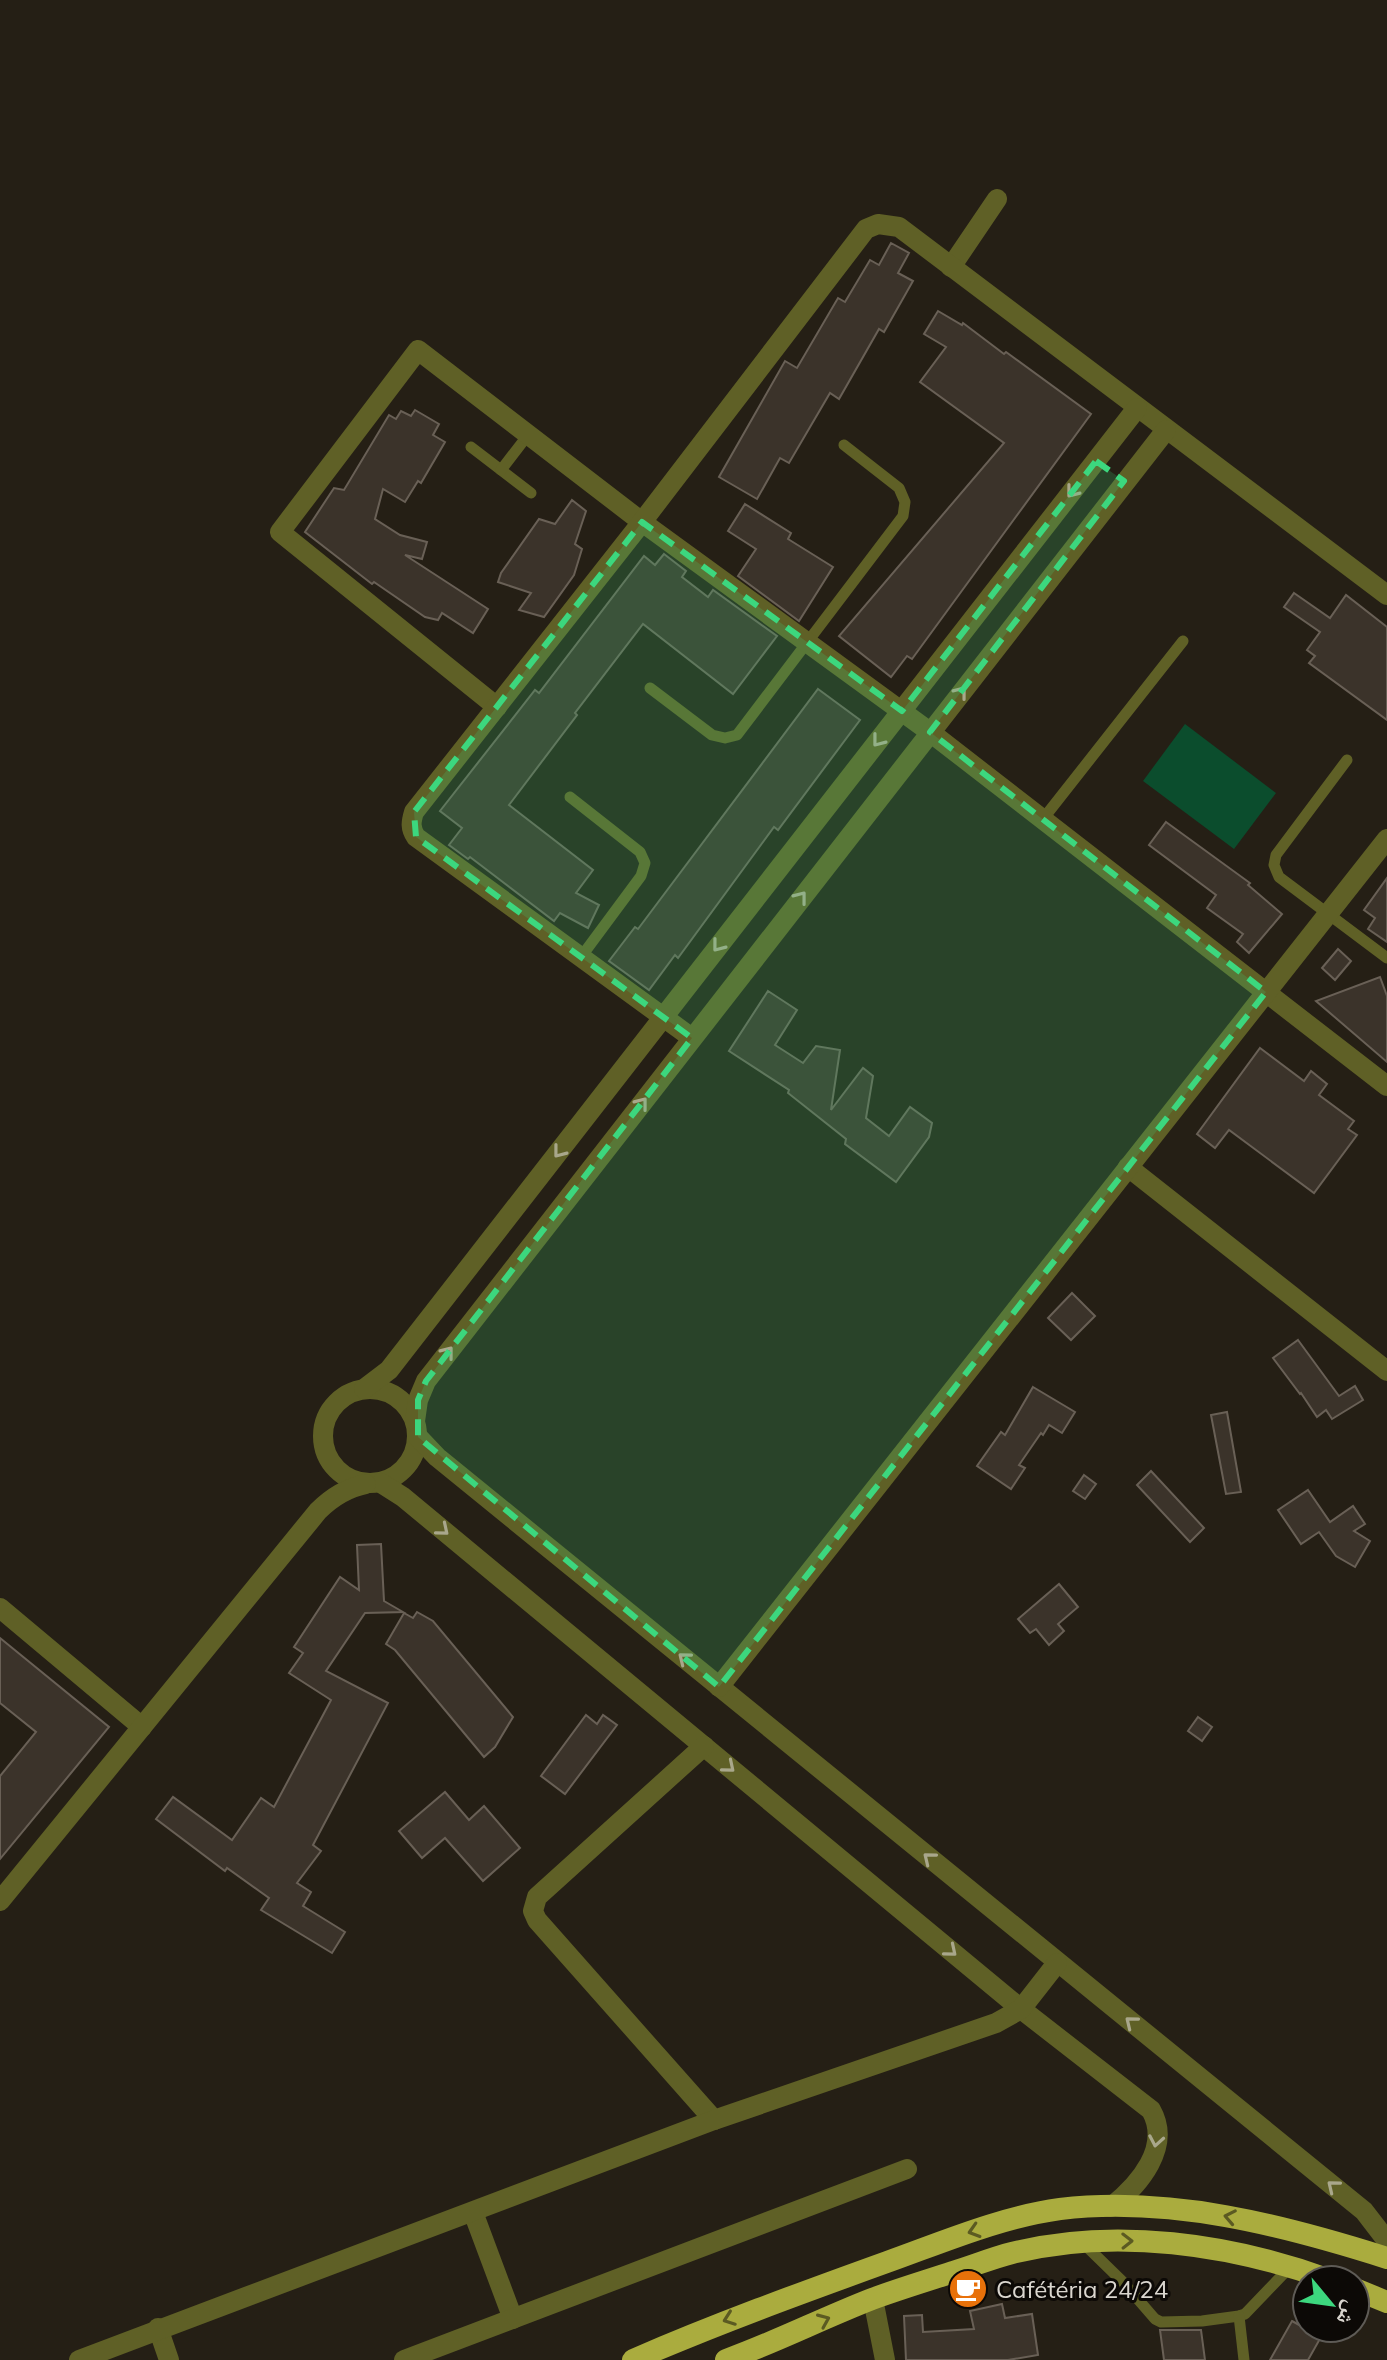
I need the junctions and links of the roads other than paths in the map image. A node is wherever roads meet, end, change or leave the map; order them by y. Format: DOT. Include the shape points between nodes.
graph roads {
  1 [pos="997,199"];
  2 [pos="951,267"];
  3 [pos="1137,408"];
  4 [pos="1166,430"];
  5 [pos="528,435"];
  6 [pos="844,445"];
  7 [pos="471,447"];
  8 [pos="1096,461"];
  9 [pos="501,470"];
  10 [pos="1124,481"];
  11 [pos="531,493"];
  12 [pos="642,522"];
  13 [pos="1387,595"];
  14 [pos="1183,641"];
  15 [pos="808,642"];
  16 [pos="650,688"];
  17 [pos="497,707"];
  18 [pos="902,711"];
  19 [pos="930,732"];
  20 [pos="1347,760"];
  21 [pos="570,797"];
  22 [pos="1043,819"];
  23 [pos="1387,839"];
  24 [pos="1328,914"];
  25 [pos="581,957"];
  26 [pos="1387,958"];
  27 [pos="1266,992"];
  28 [pos="663,1017"];
  29 [pos="692,1038"];
  30 [pos="1387,1086"];
  31 [pos="1128,1167"];
  32 [pos="1387,1371"];
  33 [pos="364,1389"];
  34 [pos="417,1429"];
  35 [pos="329,1460"];
  36 [pos="373,1483"];
  37 [pos="318,1511"];
  38 [pos="0,1608"];
  39 [pos="719,1687"];
  40 [pos="142,1727"];
  41 [pos="704,1746"];
  42 [pos="0,1901"];
  43 [pos="1057,1963"];
  44 [pos="1021,2009"];
  45 [pos="714,2120"];
  46 [pos="907,2169"];
  47 [pos="1111,2207"];
  48 [pos="473,2212"];
  49 [pos="1387,2241"];
  50 [pos="1083,2243"];
  51 [pos="1387,2258"];
  52 [pos="1291,2266"];
  53 [pos="873,2299"];
  54 [pos="1239,2316"];
  55 [pos="513,2319"];
  56 [pos="158,2328"];
  57 [pos="79,2360"];
  58 [pos="169,2360"];
  59 [pos="404,2360"];
  60 [pos="633,2360"];
  61 [pos="726,2360"];
  62 [pos="885,2360"];
  63 [pos="1244,2360"];
  1 -- 2 [label="street"];
  2 -- 3 [label="street"];
  2 -- 12 [label="street" via="899,227 885,223 866,229"];
  3 -- 4 [label="street"];
  3 -- 8 [label="street"];
  4 -- 10 [label="street"];
  4 -- 13 [label="street"];
  5 -- 9 [label="lane"];
  5 -- 12 [label="street"];
  5 -- 17 [label="street" via="418,350 280,532"];
  6 -- 15 [label="lane" via="899,488 905,509"];
  7 -- 9 [label="lane"];
  8 -- 10 [label="street"];
  8 -- 18 [label="street, one-way"];
  9 -- 11 [label="lane"];
  19 -- 10 [label="street, one-way"];
  12 -- 15 [label="street"];
  12 -- 17 [label="street"];
  14 -- 22 [label="lane"];
  15 -- 16 [label="lane" via="731,737 712,735"];
  15 -- 18 [label="street"];
  17 -- 25 [label="street" via="414,812 412,831"];
  18 -- 19 [label="street"];
  18 -- 28 [label="street, one-way"];
  19 -- 22 [label="street"];
  29 -- 19 [label="street, one-way"];
  20 -- 24 [label="lane" via="1274,860 1279,877"];
  21 -- 25 [label="lane" via="640,852 645,863 641,876"];
  22 -- 27 [label="street"];
  23 -- 24 [label="street"];
  24 -- 26 [label="lane"];
  24 -- 27 [label="street"];
  25 -- 28 [label="street"];
  27 -- 30 [label="street"];
  27 -- 31 [label="street"];
  28 -- 29 [label="street"];
  28 -- 33 [label="street, one-way" via="389,1370"];
  34 -- 29 [label="street, one-way" via="418,1400 426,1381"];
  31 -- 32 [label="street"];
  31 -- 39 [label="street"];
  33 -- 34 [label="street" via="395,1396 408,1407"];
  33 -- 35 [label="street" via="349,1394 328,1416 323,1430"];
  34 -- 36 [label="street" via="415,1453 407,1466 395,1477"];
  39 -- 34 [label="street, one-way" via="437,1457"];
  35 -- 36 [label="street" via="351,1480"];
  35 -- 37 [label="street"];
  36 -- 37 [label="street" via="335,1496"];
  36 -- 41 [label="street, one-way" via="403,1497"];
  37 -- 40 [label="street"];
  38 -- 40 [label="street"];
  43 -- 39 [label="street, one-way"];
  40 -- 42 [label="street"];
  41 -- 44 [label="street, one-way"];
  41 -- 45 [label="street" via="537,1897 533,1911"];
  43 -- 44 [label="street"];
  49 -- 43 [label="street, one-way" via="1364,2211"];
  44 -- 45 [label="street" via="983,2028"];
  44 -- 47 [label="street, one-way" via="1151,2110 1157,2121 1159,2134 1150,2162 1134,2187"];
  45 -- 48 [label="street"];
  46 -- 55 [label="street"];
  51 -- 47 [label="highway, one-way" via="1227,2217"];
  47 -- 60 [label="highway, one-way" via="1059,2209 953,2238 716,2324"];
  48 -- 55 [label="street"];
  48 -- 56 [label="street"];
  50 -- 52 [label="highway, one-way" via="1194,2245"];
  50 -- 53 [label="highway" via="1012,2253"];
  50 -- 54 [label="lane" via="1161,2322"];
  52 -- 54 [label="lane"];
  61 -- 53 [label="highway, one-way"];
  53 -- 62 [label="street"];
  54 -- 63 [label="lane"];
  55 -- 59 [label="street"];
  56 -- 57 [label="street"];
  56 -- 58 [label="street"];
}
